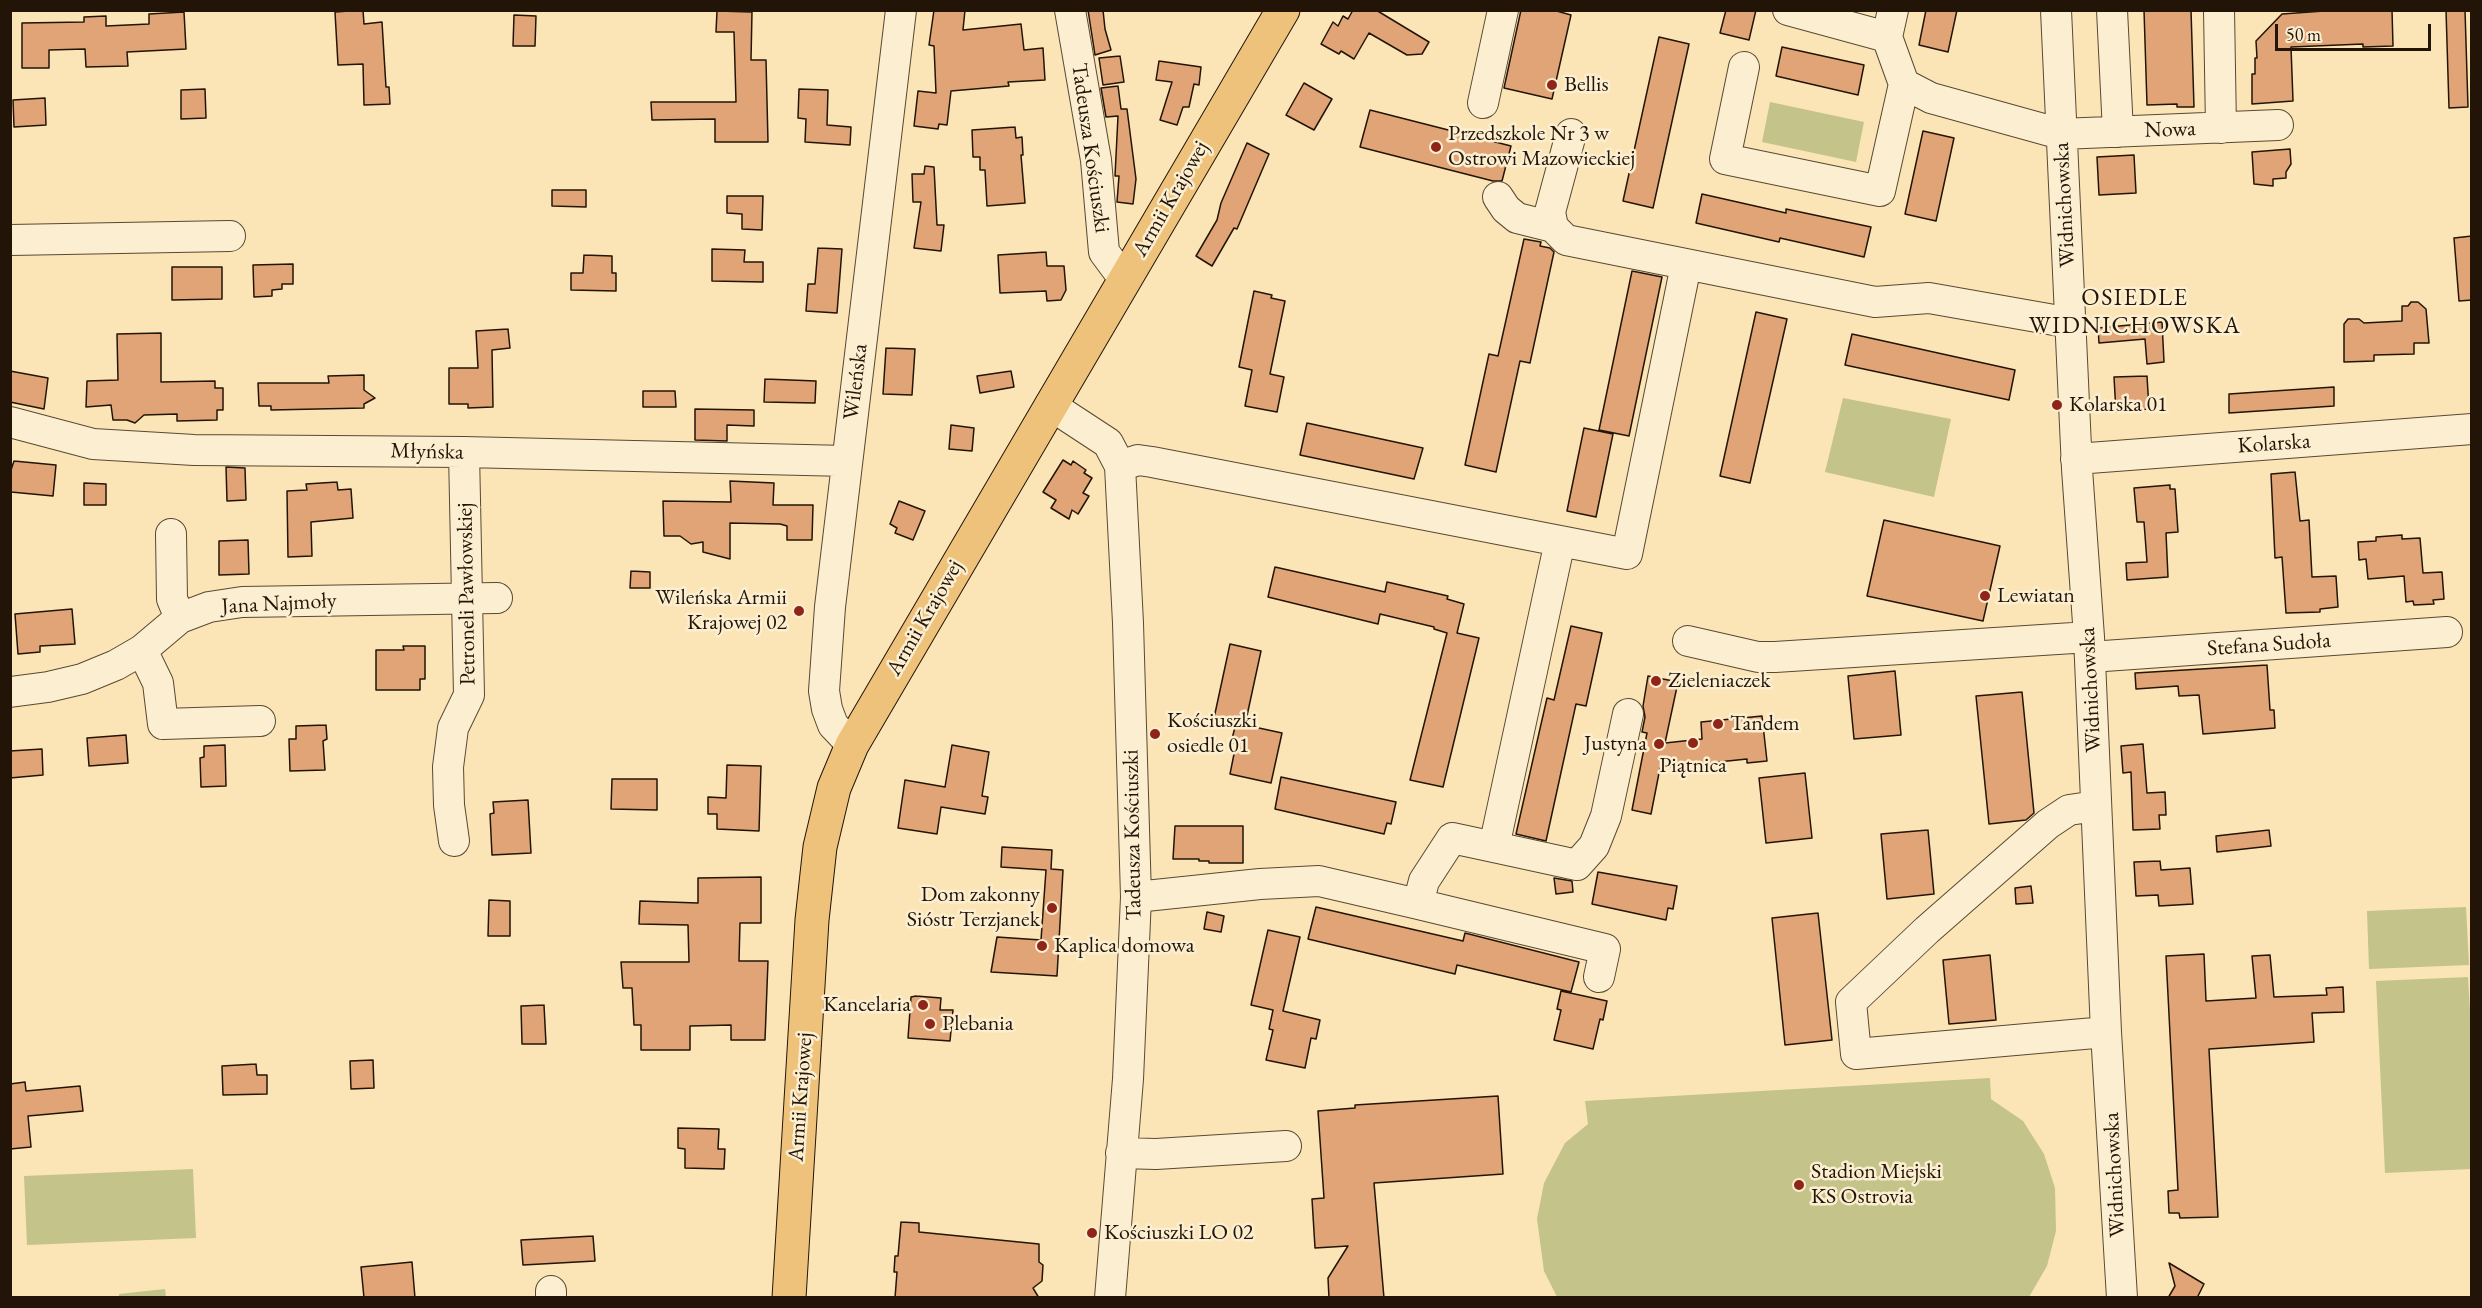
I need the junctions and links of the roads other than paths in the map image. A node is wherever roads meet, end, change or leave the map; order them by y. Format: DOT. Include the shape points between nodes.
graph roads {
  1 [pos="901,10"];
  2 [pos="1070,10"];
  3 [pos="1283,10"];
  4 [pos="1503,10"];
  5 [pos="1788,10"];
  6 [pos="2056,10"];
  7 [pos="2112,10"];
  8 [pos="2219,10"];
  9 [pos="1890,24"];
  10 [pos="1744,67"];
  11 [pos="1904,84"];
  12 [pos="1483,103"];
  13 [pos="2278,126"];
  14 [pos="2221,128"];
  15 [pos="2118,132"];
  16 [pos="1571,134"];
  17 [pos="2061,134"];
  18 [pos="1498,197"];
  19 [pos="1553,227"];
  20 [pos="230,236"];
  21 [pos="10,240"];
  22 [pos="1686,265"];
  23 [pos="1124,279"];
  24 [pos="2072,323"];
  25 [pos="1050,405"];
  26 [pos="10,422"];
  27 [pos="2472,429"];
  28 [pos="464,452"];
  29 [pos="2076,459"];
  30 [pos="847,461"];
  31 [pos="1120,466"];
  32 [pos="171,534"];
  33 [pos="1560,541"];
  34 [pos="482,598"];
  35 [pos="180,618"];
  36 [pos="2447,632"];
  37 [pos="1688,641"];
  38 [pos="2089,647"];
  39 [pos="142,650"];
  40 [pos="10,692"];
  41 [pos="1628,714"];
  42 [pos="260,721"];
  43 [pos="852,745"];
  44 [pos="2096,806"];
  45 [pos="454,841"];
  46 [pos="1494,847"];
  47 [pos="1136,897"];
  48 [pos="1418,904"];
  49 [pos="1599,977"];
  50 [pos="2106,1032"];
  51 [pos="1286,1146"];
  52 [pos="1121,1153"];
  53 [pos="789,1298"];
  54 [pos="1110,1298"];
  55 [pos="2122,1298"];
  1 -- 30 [label="street, Wileńska"];
  2 -- 23 [label="street, Tadeusza Kościuszki" via="1096,160 1104,252"];
  3 -- 23 [label="main road, Armii Krajowej"];
  4 -- 12 [label="street"];
  5 -- 9 [label="street"];
  6 -- 17 [label="street, Widnichowska"];
  7 -- 15 [label="street"];
  8 -- 14 [label="street"];
  9 -- 11 [label="street"];
  10 -- 11 [label="street" via="1725,159 1880,191"];
  11 -- 17 [label="street, Nowa" via="1931,98"];
  13 -- 14 [label="street, Nowa"];
  14 -- 15 [label="street, Nowa"];
  15 -- 17 [label="street, Nowa"];
  16 -- 19 [label="street" via="1550,212"];
  17 -- 24 [label="street, Widnichowska"];
  18 -- 19 [label="street" via="1517,218"];
  19 -- 22 [label="street" via="1566,240"];
  20 -- 21 [label="street"];
  22 -- 24 [label="street" via="1875,302 1929,298"];
  22 -- 33 [label="street" via="1627,554"];
  23 -- 25 [label="main road, Armii Krajowej"];
  24 -- 29 [label="street, Widnichowska"];
  25 -- 31 [label="street, Tadeusza Kościuszki" via="1108,443"];
  25 -- 43 [label="main road, Armii Krajowej"];
  26 -- 28 [label="street, Młyńska" via="104,445 194,450"];
  27 -- 29 [label="street, Kolarska"];
  28 -- 30 [label="street, Młyńska"];
  28 -- 34 [label="street, Petroneli Pawłowskiej"];
  29 -- 38 [label="street, Widnichowska"];
  30 -- 43 [label="street, Wileńska" via="824,691 833,725"];
  31 -- 33 [label="street" via="1138,460 1152,462"];
  31 -- 47 [label="street, Tadeusza Kościuszki"];
  32 -- 35 [label="street" via="172,598"];
  33 -- 46 [label="street"];
  34 -- 35 [label="street, Jana Najmoły" via="242,602 209,607"];
  34 -- 45 [label="street, Petroneli Pawłowskiej" via="469,695 453,728 448,767"];
  35 -- 39 [label="street, Jana Najmoły"];
  36 -- 38 [label="street, Stefana Sudoła"];
  37 -- 38 [label="street, Stefana Sudoła" via="1758,657"];
  38 -- 44 [label="street, Widnichowska"];
  39 -- 40 [label="street, Jana Najmoły" via="82,679"];
  39 -- 42 [label="street" via="158,683 163,724"];
  41 -- 46 [label="street" via="1606,816 1594,846 1577,865"];
  43 -- 53 [label="main road, Armii Krajowej" via="834,788 820,847"];
  44 -- 50 [label="street, Widnichowska"];
  44 -- 50 [label="street" via="2069,810 2048,824 1851,1002 1856,1053"];
  46 -- 48 [label="street" via="1452,838 1424,882"];
  47 -- 48 [label="street" via="1319,881"];
  47 -- 52 [label="street, Tadeusza Kościuszki"];
  48 -- 49 [label="street" via="1605,949"];
  50 -- 55 [label="street, Widnichowska"];
  51 -- 52 [label="street"];
  52 -- 54 [label="street, Tadeusza Kościuszki"];
}
